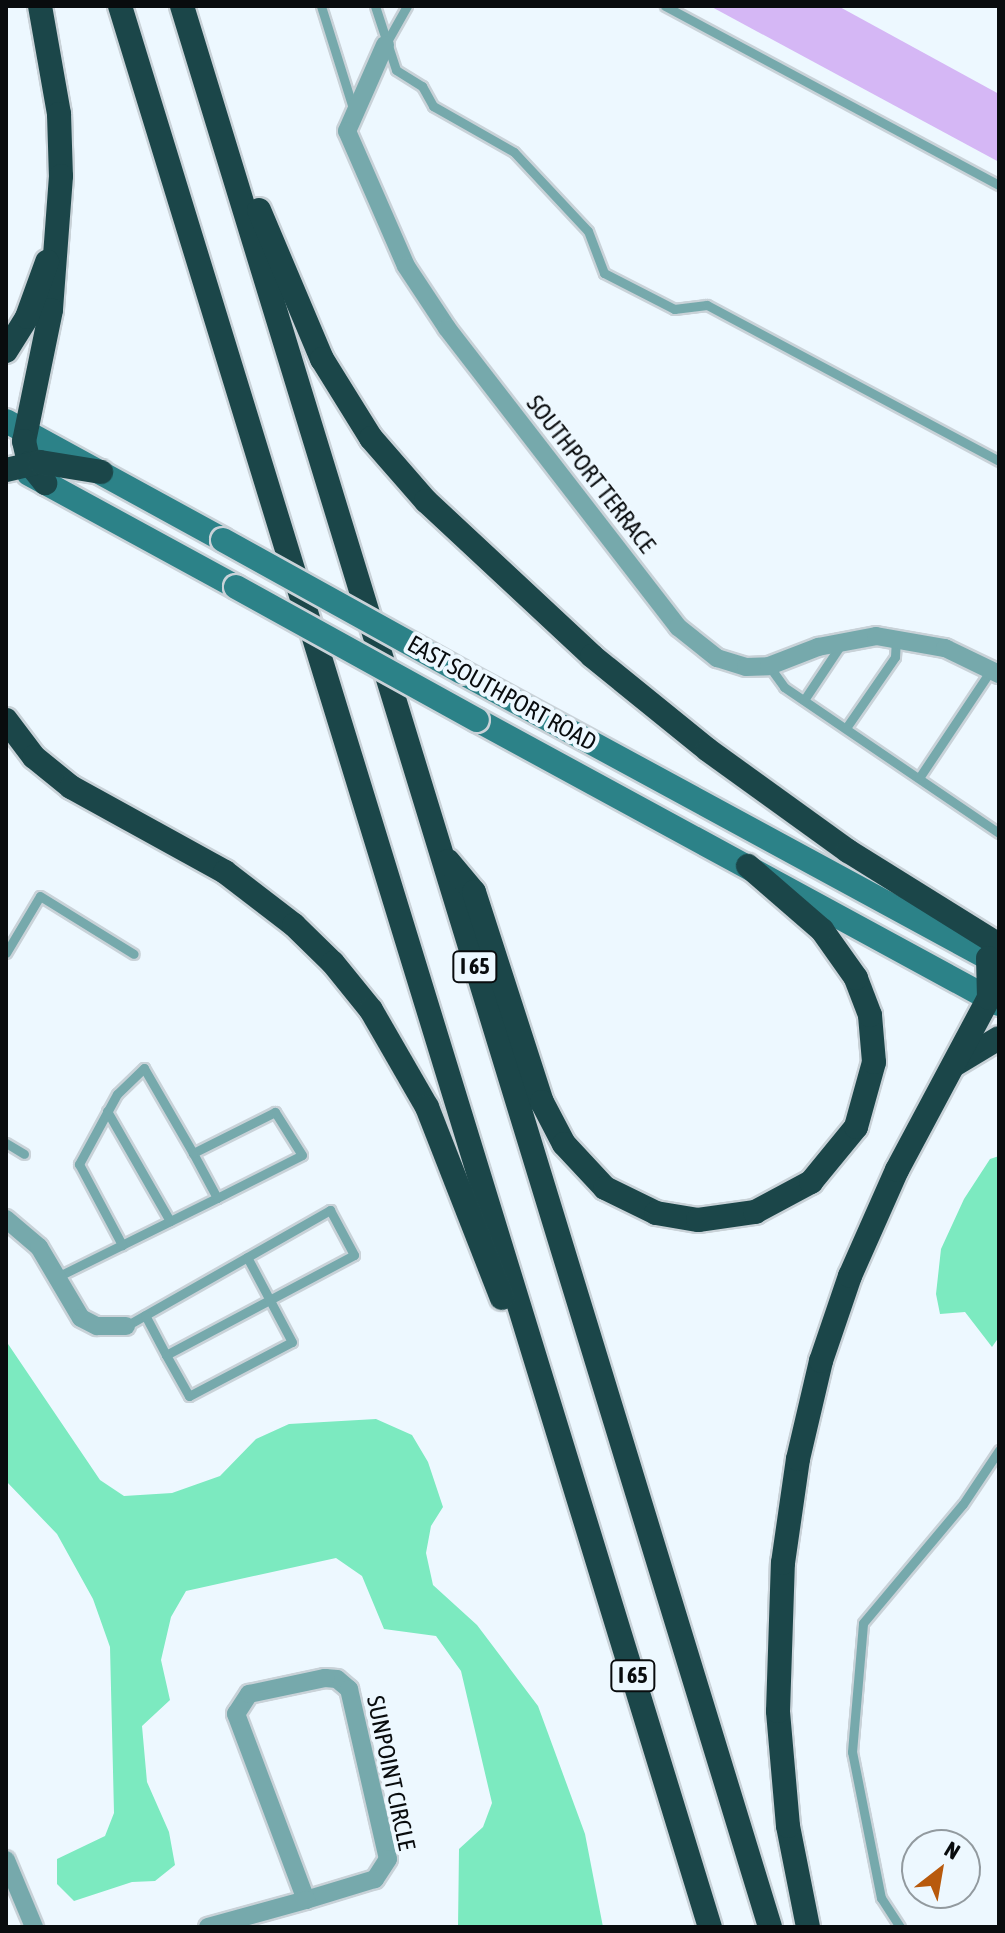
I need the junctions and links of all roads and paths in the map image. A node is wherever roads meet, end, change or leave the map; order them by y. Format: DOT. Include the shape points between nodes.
graph roads {
  1 [pos="40,6"];
  2 [pos="120,6"];
  3 [pos="182,6"];
  4 [pos="321,6"];
  5 [pos="375,6"];
  6 [pos="407,6"];
  7 [pos="665,6"];
  8 [pos="385,45"];
  9 [pos="209,93"];
  10 [pos="353,108"];
  11 [pos="999,185"];
  12 [pos="56,238"];
  13 [pos="6,351"];
  14 [pos="15,426"];
  15 [pos="999,461"];
  16 [pos="14,465"];
  17 [pos="101,472"];
  18 [pos="896,638"];
  19 [pos="843,640"];
  20 [pos="769,666"];
  21 [pos="995,672"];
  22 [pos="804,700"];
  23 [pos="6,720"];
  24 [pos="846,728"];
  25 [pos="919,778"];
  26 [pos="999,833"];
  27 [pos="440,851"];
  28 [pos="748,866"];
  29 [pos="6,953"];
  30 [pos="134,954"];
  31 [pos="995,955"];
  32 [pos="994,1001"];
  33 [pos="999,1038"];
  34 [pos="952,1066"];
  35 [pos="107,1111"];
  36 [pos="6,1143"];
  37 [pos="193,1153"];
  38 [pos="24,1154"];
  39 [pos="217,1198"];
  40 [pos="6,1219"];
  41 [pos="170,1221"];
  42 [pos="122,1245"];
  43 [pos="247,1257"];
  44 [pos="57,1277"];
  45 [pos="272,1299"];
  46 [pos="145,1315"];
  47 [pos="126,1326"];
  48 [pos="166,1355"];
  49 [pos="556,1425"];
  50 [pos="999,1450"];
  51 [pos="6,1860"];
  52 [pos="306,1900"];
  53 [pos="34,1927"];
  54 [pos="208,1927"];
  55 [pos="710,1927"];
  56 [pos="770,1927"];
  57 [pos="808,1927"];
  58 [pos="900,1927"];
  1 -- 12 [label="highway" via="59,114"];
  2 -- 49 [label="highway, I 65"];
  3 -- 9 [label="highway, I 65"];
  4 -- 10 [label="lane"];
  5 -- 8 [label="lane"];
  6 -- 8 [label="lane"];
  7 -- 11 [label="lane"];
  8 -- 10 [label="street, SOUTHPORT TERRACE"];
  8 -- 15 [label="lane" via="396,70 422,86 433,106 514,152 588,231 604,273 674,309 707,305"];
  9 -- 27 [label="highway, I 65"];
  9 -- 31 [label="highway" via="322,359 371,438 426,501 592,656 708,750"];
  10 -- 20 [label="street, SOUTHPORT TERRACE" via="347,131 351,145 406,266 436,313 678,627 723,661"];
  12 -- 13 [label="highway" via="27,317"];
  12 -- 14 [label="highway" via="51,310"];
  14 -- 16 [label="highway"];
  14 -- 17 [label="main road, EAST SOUTHPORT ROAD"];
  16 -- 17 [label="highway"];
  16 -- 28 [label="main road, EAST SOUTHPORT ROAD, bridge"];
  17 -- 31 [label="main road, EAST SOUTHPORT ROAD, bridge" via="461,672"];
  18 -- 19 [label="street, SOUTHPORT TERRACE"];
  18 -- 21 [label="street, SOUTHPORT TERRACE" via="945,648"];
  18 -- 24 [label="lane" via="895,657"];
  19 -- 20 [label="street, SOUTHPORT TERRACE"];
  19 -- 22 [label="lane"];
  20 -- 22 [label="lane" via="784,687"];
  21 -- 25 [label="lane"];
  22 -- 24 [label="lane"];
  23 -- 49 [label="highway" via="34,757 71,787 225,872 271,906 333,963 371,1010 427,1107"];
  24 -- 25 [label="lane"];
  25 -- 26 [label="lane"];
  27 -- 28 [label="highway" via="474,892 542,1102 564,1144 605,1188 656,1213 698,1220 755,1212 811,1182 856,1127 874,1062 870,1015 849,966 822,930"];
  27 -- 56 [label="highway, I 65"];
  28 -- 32 [label="main road, EAST SOUTHPORT ROAD"];
  29 -- 30 [label="lane" via="40,896"];
  31 -- 32 [label="highway"];
  32 -- 34 [label="highway"];
  33 -- 34 [label="highway"];
  34 -- 57 [label="highway" via="881,1201 850,1276 811,1399 791,1500 780,1596 778,1711 788,1826"];
  35 -- 37 [label="lane" via="144,1068"];
  35 -- 41 [label="lane"];
  35 -- 42 [label="lane" via="79,1164"];
  36 -- 38 [label="lane"];
  37 -- 39 [label="lane"];
  37 -- 39 [label="lane" via="275,1112 302,1155"];
  39 -- 41 [label="lane"];
  40 -- 44 [label="street" via="39,1247"];
  41 -- 42 [label="lane"];
  42 -- 44 [label="lane"];
  43 -- 45 [label="lane"];
  43 -- 45 [label="lane" via="330,1210 354,1255"];
  43 -- 46 [label="lane"];
  44 -- 47 [label="street" via="81,1318 97,1326"];
  45 -- 48 [label="lane"];
  45 -- 48 [label="lane" via="292,1342 189,1396"];
  46 -- 47 [label="lane"];
  46 -- 48 [label="lane"];
  49 -- 55 [label="highway, I 65"];
  50 -- 58 [label="lane" via="963,1504 863,1623 852,1752 881,1898"];
  51 -- 53 [label="street"];
  52 -- 52 [label="street, SUNPOINT CIRCLE" via="375,1879 388,1859 349,1689 332,1678 249,1694 236,1714"];
  52 -- 54 [label="street, SUNPOINT CIRCLE"];
}
